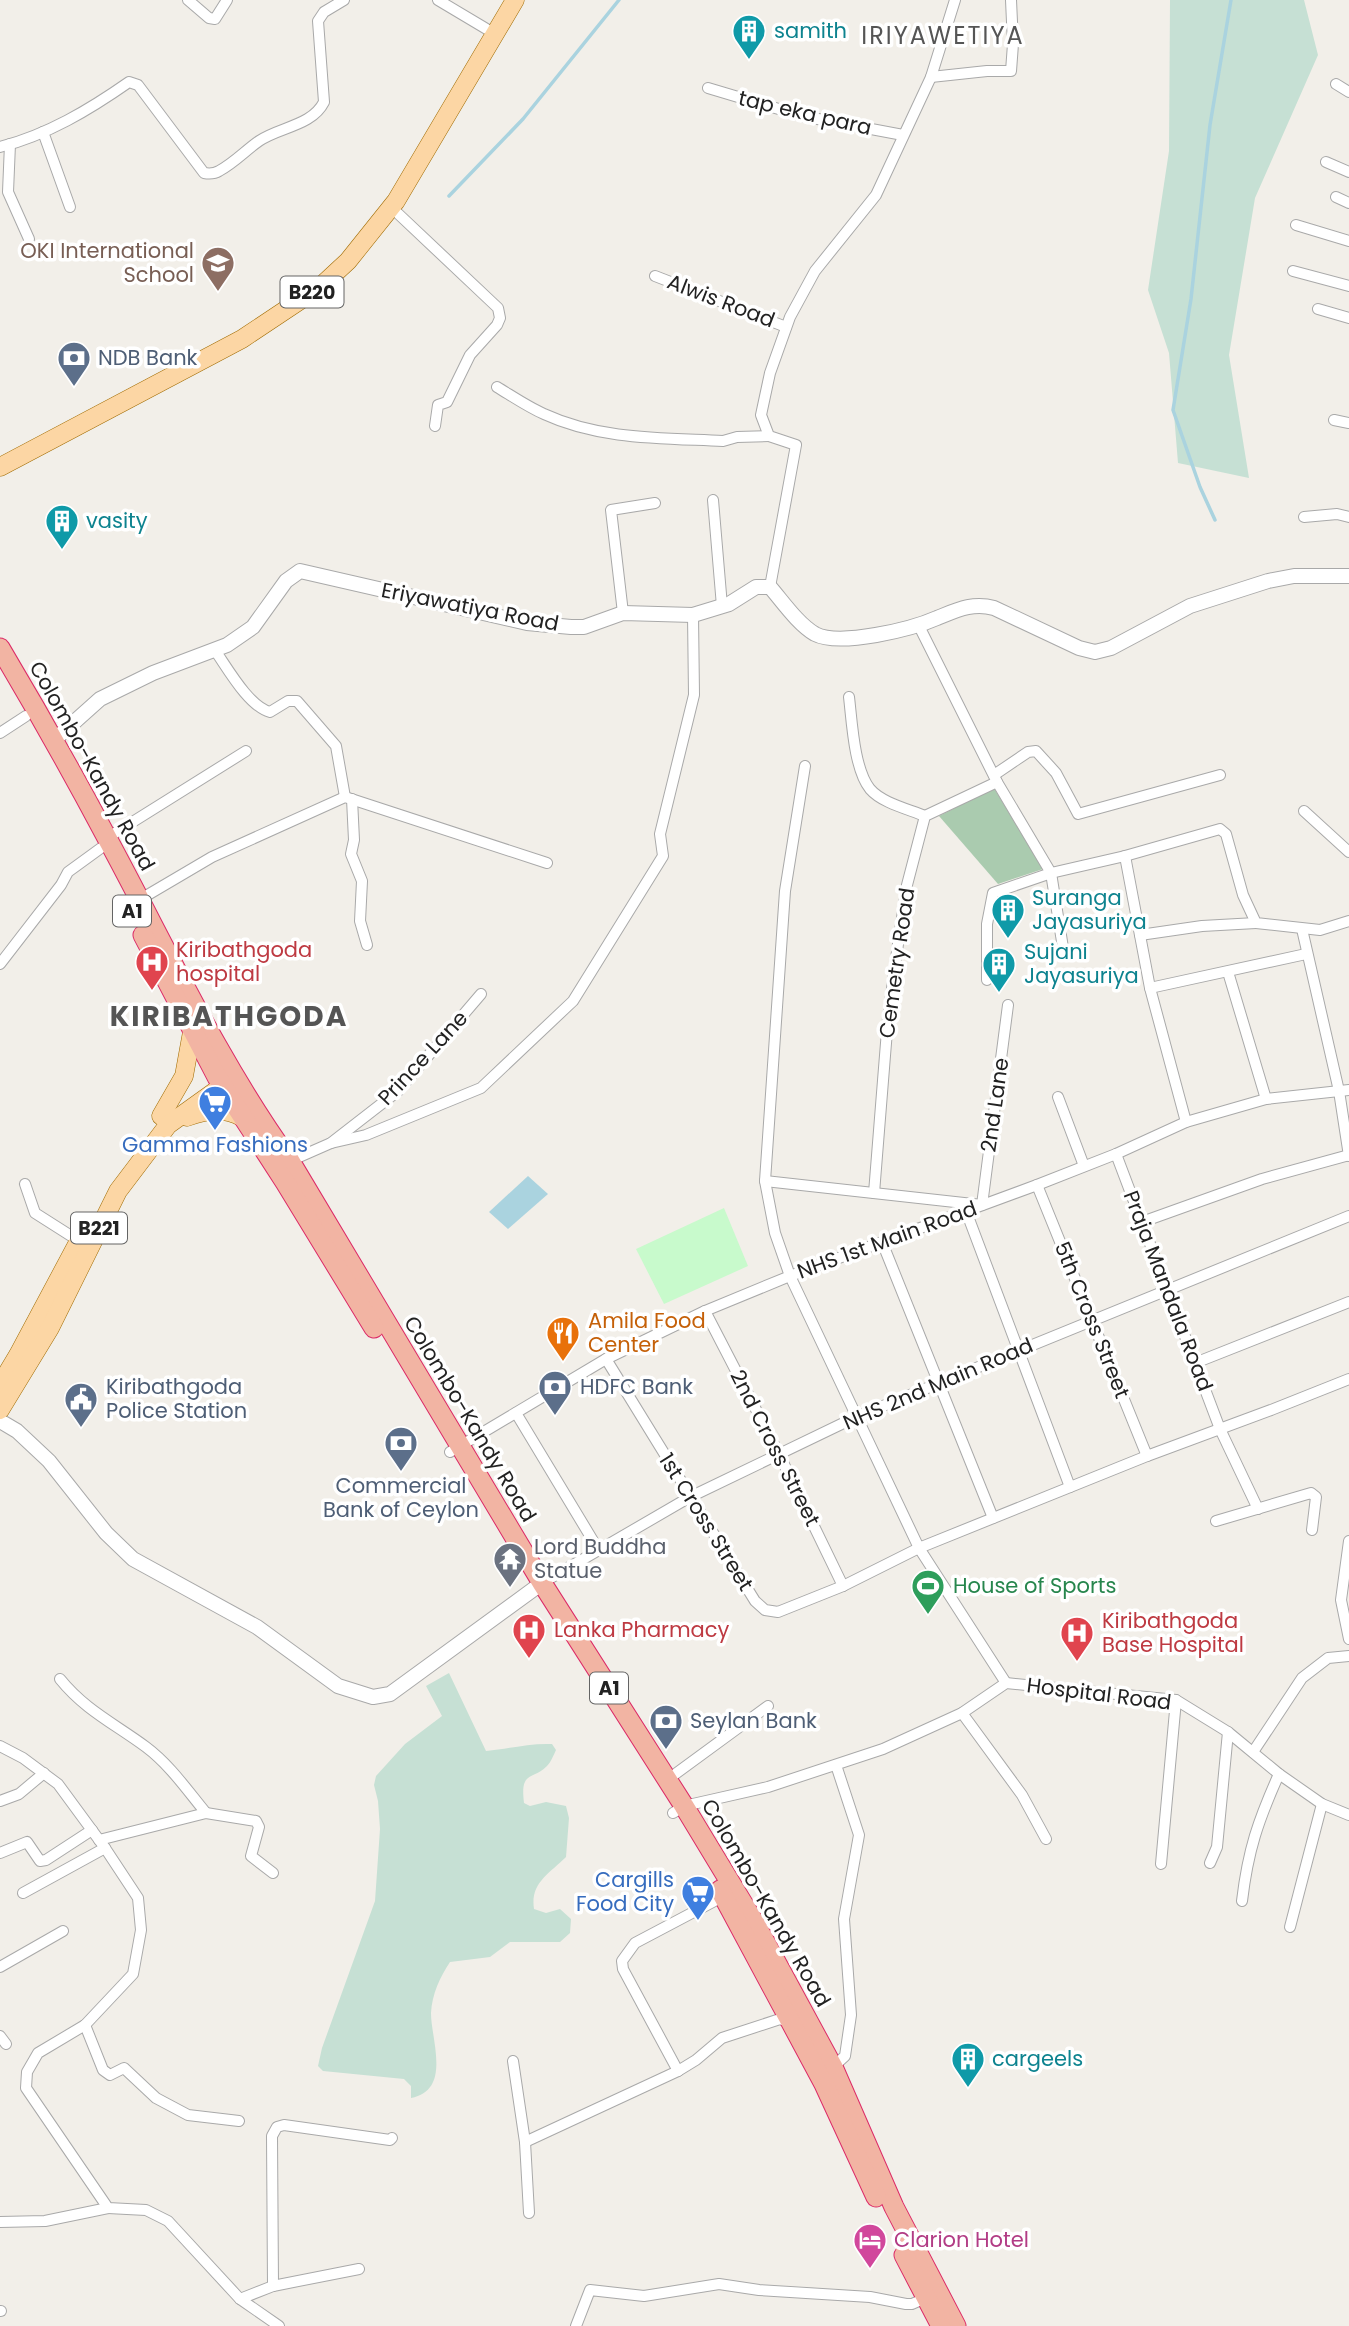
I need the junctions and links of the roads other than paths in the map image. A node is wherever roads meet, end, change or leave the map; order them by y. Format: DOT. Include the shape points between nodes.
graph roads {
  1 [pos="188,0"];
  2 [pos="227,0"];
  3 [pos="344,0"];
  4 [pos="438,0"];
  5 [pos="515,0"];
  6 [pos="955,0"];
  7 [pos="1011,0"];
  8 [pos="495,34"];
  9 [pos="931,77"];
  10 [pos="1336,84"];
  11 [pos="708,88"];
  12 [pos="1349,92"];
  13 [pos="43,132"];
  14 [pos="904,135"];
  15 [pos="5,146"];
  16 [pos="1326,162"];
  17 [pos="1349,172"];
  18 [pos="1336,197"];
  19 [pos="1349,203"];
  20 [pos="70,207"];
  21 [pos="391,208"];
  22 [pos="1296,225"];
  23 [pos="29,239"];
  24 [pos="1349,241"];
  25 [pos="1293,271"];
  26 [pos="655,276"];
  27 [pos="1349,286"];
  28 [pos="1318,309"];
  29 [pos="1349,318"];
  30 [pos="786,327"];
  31 [pos="497,387"];
  32 [pos="1334,420"];
  33 [pos="1349,423"];
  34 [pos="435,426"];
  35 [pos="769,436"];
  36 [pos="0,467"];
  37 [pos="713,500"];
  38 [pos="655,503"];
  39 [pos="1304,517"];
  40 [pos="1349,517"];
  41 [pos="1349,576"];
  42 [pos="769,587"];
  43 [pos="722,606"];
  44 [pos="623,613"];
  45 [pos="693,615"];
  46 [pos="919,626"];
  47 [pos="0,648"];
  48 [pos="214,649"];
  49 [pos="0,673"];
  50 [pos="849,697"];
  51 [pos="26,716"];
  52 [pos="0,733"];
  53 [pos="54,741"];
  54 [pos="246,751"];
  55 [pos="805,766"];
  56 [pos="1220,775"];
  57 [pos="995,778"];
  58 [pos="349,798"];
  59 [pos="1304,811"];
  60 [pos="925,816"];
  61 [pos="104,843"];
  62 [pos="1349,852"];
  63 [pos="1125,856"];
  64 [pos="547,863"];
  65 [pos="1051,873"];
  66 [pos="139,900"];
  67 [pos="1349,922"];
  68 [pos="1256,923"];
  69 [pos="1301,929"];
  70 [pos="1140,935"];
  71 [pos="367,945"];
  72 [pos="1064,954"];
  73 [pos="1306,954"];
  74 [pos="0,964"];
  75 [pos="1228,972"];
  76 [pos="987,980"];
  77 [pos="1150,988"];
  78 [pos="481,994"];
  79 [pos="1008,1005"];
  80 [pos="192,1032"];
  81 [pos="225,1080"];
  82 [pos="1344,1091"];
  83 [pos="1058,1097"];
  84 [pos="1266,1099"];
  85 [pos="243,1118"];
  86 [pos="164,1121"];
  87 [pos="1186,1122"];
  88 [pos="331,1143"];
  89 [pos="1116,1154"];
  90 [pos="1349,1155"];
  91 [pos="290,1161"];
  92 [pos="1084,1166"];
  93 [pos="765,1181"];
  94 [pos="25,1184"];
  95 [pos="1037,1185"];
  96 [pos="874,1193"];
  97 [pos="982,1205"];
  98 [pos="966,1211"];
  99 [pos="1349,1216"];
  100 [pos="1142,1222"];
  101 [pos="79,1241"];
  102 [pos="882,1242"];
  103 [pos="790,1276"];
  104 [pos="1167,1291"];
  105 [pos="1349,1302"];
  106 [pos="705,1311"];
  107 [pos="1092,1320"];
  108 [pos="1018,1349"];
  109 [pos="606,1359"];
  110 [pos="1195,1363"];
  111 [pos="1349,1379"];
  112 [pos="939,1382"];
  113 [pos="0,1385"];
  114 [pos="0,1410"];
  115 [pos="516,1413"];
  116 [pos="856,1417"];
  117 [pos="0,1421"];
  118 [pos="1220,1429"];
  119 [pos="455,1449"];
  120 [pos="779,1454"];
  121 [pos="1147,1456"];
  122 [pos="1070,1487"];
  123 [pos="690,1497"];
  124 [pos="1258,1509"];
  125 [pos="993,1518"];
  126 [pos="1216,1521"];
  127 [pos="1311,1530"];
  128 [pos="1349,1541"];
  129 [pos="919,1548"];
  130 [pos="598,1549"];
  131 [pos="843,1586"];
  132 [pos="537,1587"];
  133 [pos="1349,1639"];
  134 [pos="1349,1656"];
  135 [pos="60,1679"];
  136 [pos="1006,1683"];
  137 [pos="1176,1700"];
  138 [pos="768,1706"];
  139 [pos="962,1713"];
  140 [pos="1228,1732"];
  141 [pos="0,1746"];
  142 [pos="1253,1752"];
  143 [pos="836,1765"];
  144 [pos="44,1773"];
  145 [pos="1279,1774"];
  146 [pos="667,1780"];
  147 [pos="0,1801"];
  148 [pos="1322,1804"];
  149 [pos="679,1809"];
  150 [pos="206,1813"];
  151 [pos="1349,1815"];
  152 [pos="92,1830"];
  153 [pos="1046,1839"];
  154 [pos="102,1844"];
  155 [pos="0,1853"];
  156 [pos="1210,1863"];
  157 [pos="1161,1864"];
  158 [pos="273,1873"];
  159 [pos="23,1893"];
  160 [pos="724,1896"];
  161 [pos="1242,1901"];
  162 [pos="1290,1927"];
  163 [pos="63,1931"];
  164 [pos="0,1967"];
  165 [pos="800,2022"];
  166 [pos="85,2025"];
  167 [pos="513,2061"];
  168 [pos="833,2067"];
  169 [pos="678,2071"];
  170 [pos="239,2121"];
  171 [pos="392,2138"];
  172 [pos="525,2142"];
  173 [pos="108,2208"];
  174 [pos="529,2213"];
  175 [pos="0,2222"];
  176 [pos="359,2269"];
  177 [pos="273,2286"];
  178 [pos="932,2295"];
  179 [pos="240,2299"];
  180 [pos="279,2326"];
  181 [pos="576,2326"];
  182 [pos="941,2326"];
  183 [pos="956,2326"];
  1 -- 2 [label="street" via="215,19"];
  3 -- 13 [label="street" via="318,21 324,102 320,110 262,139 219,171 204,173 138,85 129,82"];
  4 -- 8 [label="street"];
  5 -- 8 [label="main road, B220"];
  6 -- 9 [label="street"];
  7 -- 9 [label="street" via="1011,71"];
  8 -- 21 [label="main road, B220"];
  9 -- 14 [label="street"];
  10 -- 12 [label="street"];
  11 -- 14 [label="street, tap eka para" via="802,116"];
  13 -- 15 [label="street"];
  13 -- 20 [label="street"];
  14 -- 30 [label="street" via="876,195 815,271"];
  15 -- 23 [label="street" via="8,192"];
  16 -- 17 [label="street"];
  18 -- 19 [label="street"];
  21 -- 34 [label="street" via="498,307 497,325 470,355 447,402 438,405"];
  21 -- 36 [label="main road, B220" via="348,261 293,305 230,345"];
  22 -- 24 [label="street"];
  25 -- 27 [label="street"];
  26 -- 30 [label="street, Alwis Road"];
  28 -- 29 [label="street"];
  30 -- 35 [label="street" via="769,373 761,415"];
  31 -- 35 [label="street" via="543,414 617,436 723,441"];
  32 -- 33 [label="street"];
  35 -- 42 [label="street" via="796,445"];
  37 -- 43 [label="street"];
  38 -- 44 [label="street" via="611,510"];
  39 -- 40 [label="street"];
  41 -- 46 [label="street" via="1268,581 1190,606 1095,652 982,604"];
  42 -- 43 [label="street, Eriyawatiya Road" via="756,587"];
  42 -- 46 [label="street" via="817,635 835,639"];
  43 -- 45 [label="street, Eriyawatiya Road"];
  44 -- 45 [label="street, Eriyawatiya Road"];
  44 -- 48 [label="street, Eriyawatiya Road" via="584,627 527,623 300,571 286,581 253,627"];
  45 -- 88 [label="street" via="694,695 660,834 663,856 573,1001 481,1088 366,1135"];
  46 -- 57 [label="street"];
  47 -- 53 [label="highway, Colombo-Kandy Road / A1"];
  48 -- 53 [label="street, Eriyawatiya Road" via="100,698"];
  48 -- 58 [label="street" via="264,711 297,701 337,746"];
  49 -- 51 [label="highway, Colombo-Kandy Road / A1"];
  50 -- 60 [label="street" via="856,757 870,788"];
  51 -- 52 [label="street"];
  51 -- 61 [label="highway, Colombo-Kandy Road / A1"];
  53 -- 61 [label="highway, Colombo-Kandy Road / A1"];
  54 -- 61 [label="street"];
  55 -- 93 [label="street" via="785,891"];
  56 -- 57 [label="street" via="1078,814 1056,773 1035,751"];
  57 -- 60 [label="street"];
  57 -- 65 [label="street"];
  58 -- 64 [label="street"];
  58 -- 66 [label="street" via="212,857"];
  58 -- 71 [label="street" via="351,854 362,881 360,921"];
  59 -- 62 [label="street"];
  60 -- 96 [label="street, Cemetry Road" via="898,944"];
  61 -- 66 [label="highway, Colombo-Kandy Road / A1"];
  61 -- 74 [label="street" via="68,872"];
  61 -- 80 [label="highway, Colombo-Kandy Road / A1"];
  63 -- 65 [label="street"];
  63 -- 68 [label="street" via="1220,830 1226,834"];
  63 -- 70 [label="street"];
  65 -- 72 [label="street"];
  65 -- 76 [label="street" via="993,893 987,924"];
  66 -- 81 [label="highway, Colombo-Kandy Road / A1"];
  67 -- 69 [label="street" via="1320,930"];
  68 -- 69 [label="street"];
  68 -- 70 [label="street"];
  69 -- 73 [label="street"];
  70 -- 77 [label="street"];
  73 -- 75 [label="street"];
  73 -- 82 [label="street"];
  75 -- 77 [label="street"];
  75 -- 84 [label="street"];
  77 -- 87 [label="street"];
  78 -- 88 [label="street, Prince Lane" via="398,1091"];
  79 -- 97 [label="street, 2nd Lane"];
  80 -- 81 [label="highway, Colombo-Kandy Road / A1"];
  80 -- 86 [label="main road" via="184,1076"];
  81 -- 85 [label="highway, Colombo-Kandy Road / A1"];
  81 -- 86 [label="main road, B221"];
  81 -- 91 [label="highway, Colombo-Kandy Road / A1"];
  82 -- 84 [label="street, NHS 1st Main Road"];
  82 -- 90 [label="street"];
  83 -- 92 [label="street"];
  84 -- 87 [label="street, NHS 1st Main Road"];
  85 -- 86 [label="main road" via="234,1112 203,1110"];
  85 -- 119 [label="highway, Colombo-Kandy Road / A1"];
  86 -- 101 [label="main road, B221" via="119,1168"];
  86 -- 114 [label="main road, B221" via="118,1191 50,1328"];
  87 -- 89 [label="street, NHS 1st Main Road"];
  88 -- 91 [label="street, Prince Lane"];
  89 -- 92 [label="street, NHS 1st Main Road"];
  89 -- 100 [label="street, Praja Mandala Road"];
  90 -- 100 [label="street" via="1262,1179"];
  91 -- 119 [label="highway, Colombo-Kandy Road / A1"];
  92 -- 95 [label="street, NHS 1st Main Road"];
  93 -- 96 [label="street"];
  93 -- 103 [label="street" via="775,1233"];
  94 -- 101 [label="street" via="36,1213"];
  95 -- 97 [label="street, NHS 1st Main Road"];
  95 -- 107 [label="street, 5th Cross Street"];
  96 -- 97 [label="street"];
  97 -- 98 [label="street, NHS 1st Main Road"];
  98 -- 102 [label="street, NHS 1st Main Road"];
  98 -- 108 [label="street"];
  99 -- 104 [label="street, NHS 2nd Main Road"];
  100 -- 104 [label="street, Praja Mandala Road"];
  101 -- 113 [label="main road, B221"];
  102 -- 103 [label="street, NHS 1st Main Road"];
  102 -- 112 [label="street"];
  103 -- 106 [label="street, NHS 1st Main Road"];
  103 -- 116 [label="street"];
  104 -- 107 [label="street, NHS 2nd Main Road"];
  104 -- 110 [label="street, Praja Mandala Road"];
  105 -- 110 [label="street"];
  106 -- 109 [label="street, NHS 1st Main Road"];
  106 -- 120 [label="street, 2nd Cross Street"];
  107 -- 108 [label="street, NHS 2nd Main Road"];
  107 -- 121 [label="street, 5th Cross Street"];
  108 -- 112 [label="street, NHS 2nd Main Road"];
  108 -- 122 [label="street"];
  109 -- 115 [label="street, NHS 1st Main Road"];
  109 -- 123 [label="street, 1st Cross Street"];
  110 -- 118 [label="street, Praja Mandala Road"];
  111 -- 118 [label="street, 1st Cross Street"];
  112 -- 116 [label="street, NHS 2nd Main Road"];
  112 -- 125 [label="street"];
  115 -- 119 [label="street, NHS 1st Main Road"];
  115 -- 130 [label="street"];
  116 -- 120 [label="street, NHS 2nd Main Road"];
  116 -- 129 [label="street"];
  117 -- 132 [label="street" via="50,1461 106,1533 133,1559 257,1627 338,1686 373,1697 390,1694"];
  118 -- 121 [label="street, 1st Cross Street"];
  118 -- 124 [label="street, Praja Mandala Road"];
  119 -- 132 [label="highway, Colombo-Kandy Road / A1"];
  120 -- 123 [label="street, NHS 2nd Main Road"];
  120 -- 131 [label="street, 2nd Cross Street"];
  121 -- 122 [label="street, 1st Cross Street"];
  122 -- 125 [label="street, 1st Cross Street"];
  123 -- 130 [label="street, NHS 2nd Main Road"];
  123 -- 131 [label="street, 1st Cross Street" via="765,1610 778,1612"];
  124 -- 126 [label="street"];
  124 -- 127 [label="street" via="1311,1493 1316,1497"];
  125 -- 129 [label="street, 1st Cross Street"];
  128 -- 133 [label="street" via="1340,1600"];
  129 -- 131 [label="street, 1st Cross Street"];
  129 -- 136 [label="street"];
  130 -- 132 [label="street, NHS 2nd Main Road"];
  132 -- 146 [label="highway, Colombo-Kandy Road / A1"];
  132 -- 149 [label="highway, Colombo-Kandy Road / A1"];
  134 -- 142 [label="street" via="1328,1658 1302,1678"];
  135 -- 150 [label="street" via="76,1699 148,1749"];
  136 -- 137 [label="street, Hospital Road"];
  136 -- 139 [label="street, Hospital Road"];
  137 -- 140 [label="street, Hospital Road"];
  137 -- 157 [label="street"];
  138 -- 146 [label="street"];
  139 -- 143 [label="street, Hospital Road"];
  139 -- 153 [label="street" via="1022,1795"];
  140 -- 142 [label="street, Hospital Road"];
  140 -- 156 [label="street" via="1217,1847"];
  141 -- 144 [label="street"];
  142 -- 145 [label="street, Hospital Road"];
  143 -- 149 [label="street, Hospital Road"];
  143 -- 168 [label="street" via="859,1835 844,1919 851,2015 845,2056"];
  144 -- 147 [label="street" via="19,1794"];
  144 -- 152 [label="street" via="58,1784"];
  145 -- 148 [label="street, Hospital Road"];
  145 -- 161 [label="street" via="1259,1818"];
  146 -- 149 [label="highway, Colombo-Kandy Road / A1"];
  148 -- 151 [label="street, Hospital Road"];
  148 -- 162 [label="street"];
  149 -- 160 [label="highway, Colombo-Kandy Road / A1"];
  149 -- 165 [label="highway, Colombo-Kandy Road / A1" via="756,1925"];
  150 -- 154 [label="street"];
  150 -- 158 [label="street" via="256,1821 259,1827 251,1856"];
  152 -- 154 [label="street"];
  152 -- 155 [label="street" via="46,1860 40,1861 27,1842"];
  154 -- 159 [label="street"];
  154 -- 166 [label="street" via="138,1898 141,1930 133,1974"];
  160 -- 165 [label="highway, Colombo-Kandy Road / A1"];
  160 -- 169 [label="street" via="635,1943 622,1961"];
  163 -- 164 [label="street"];
  165 -- 168 [label="highway, Colombo-Kandy Road / A1"];
  165 -- 169 [label="street" via="780,2019 722,2038"];
  165 -- 178 [label="highway, Colombo-Kandy Road / A1" via="879,2206"];
  166 -- 170 [label="street" via="103,2070 110,2075 124,2068 156,2098 188,2115"];
  166 -- 173 [label="street" via="38,2053 27,2072 26,2088"];
  167 -- 172 [label="street"];
  168 -- 178 [label="highway, Colombo-Kandy Road / A1"];
  169 -- 172 [label="street"];
  171 -- 177 [label="street" via="277,2127 272,2136"];
  172 -- 174 [label="street"];
  173 -- 175 [label="street" via="46,2221"];
  173 -- 179 [label="street" via="146,2210 168,2221"];
  176 -- 177 [label="street"];
  177 -- 179 [label="street"];
  178 -- 181 [label="street" via="912,2305 719,2284 644,2296 590,2290"];
  178 -- 182 [label="highway, Colombo-Kandy Road / A1"];
  178 -- 183 [label="highway, Colombo-Kandy Road / A1"];
  179 -- 180 [label="street"];
}
